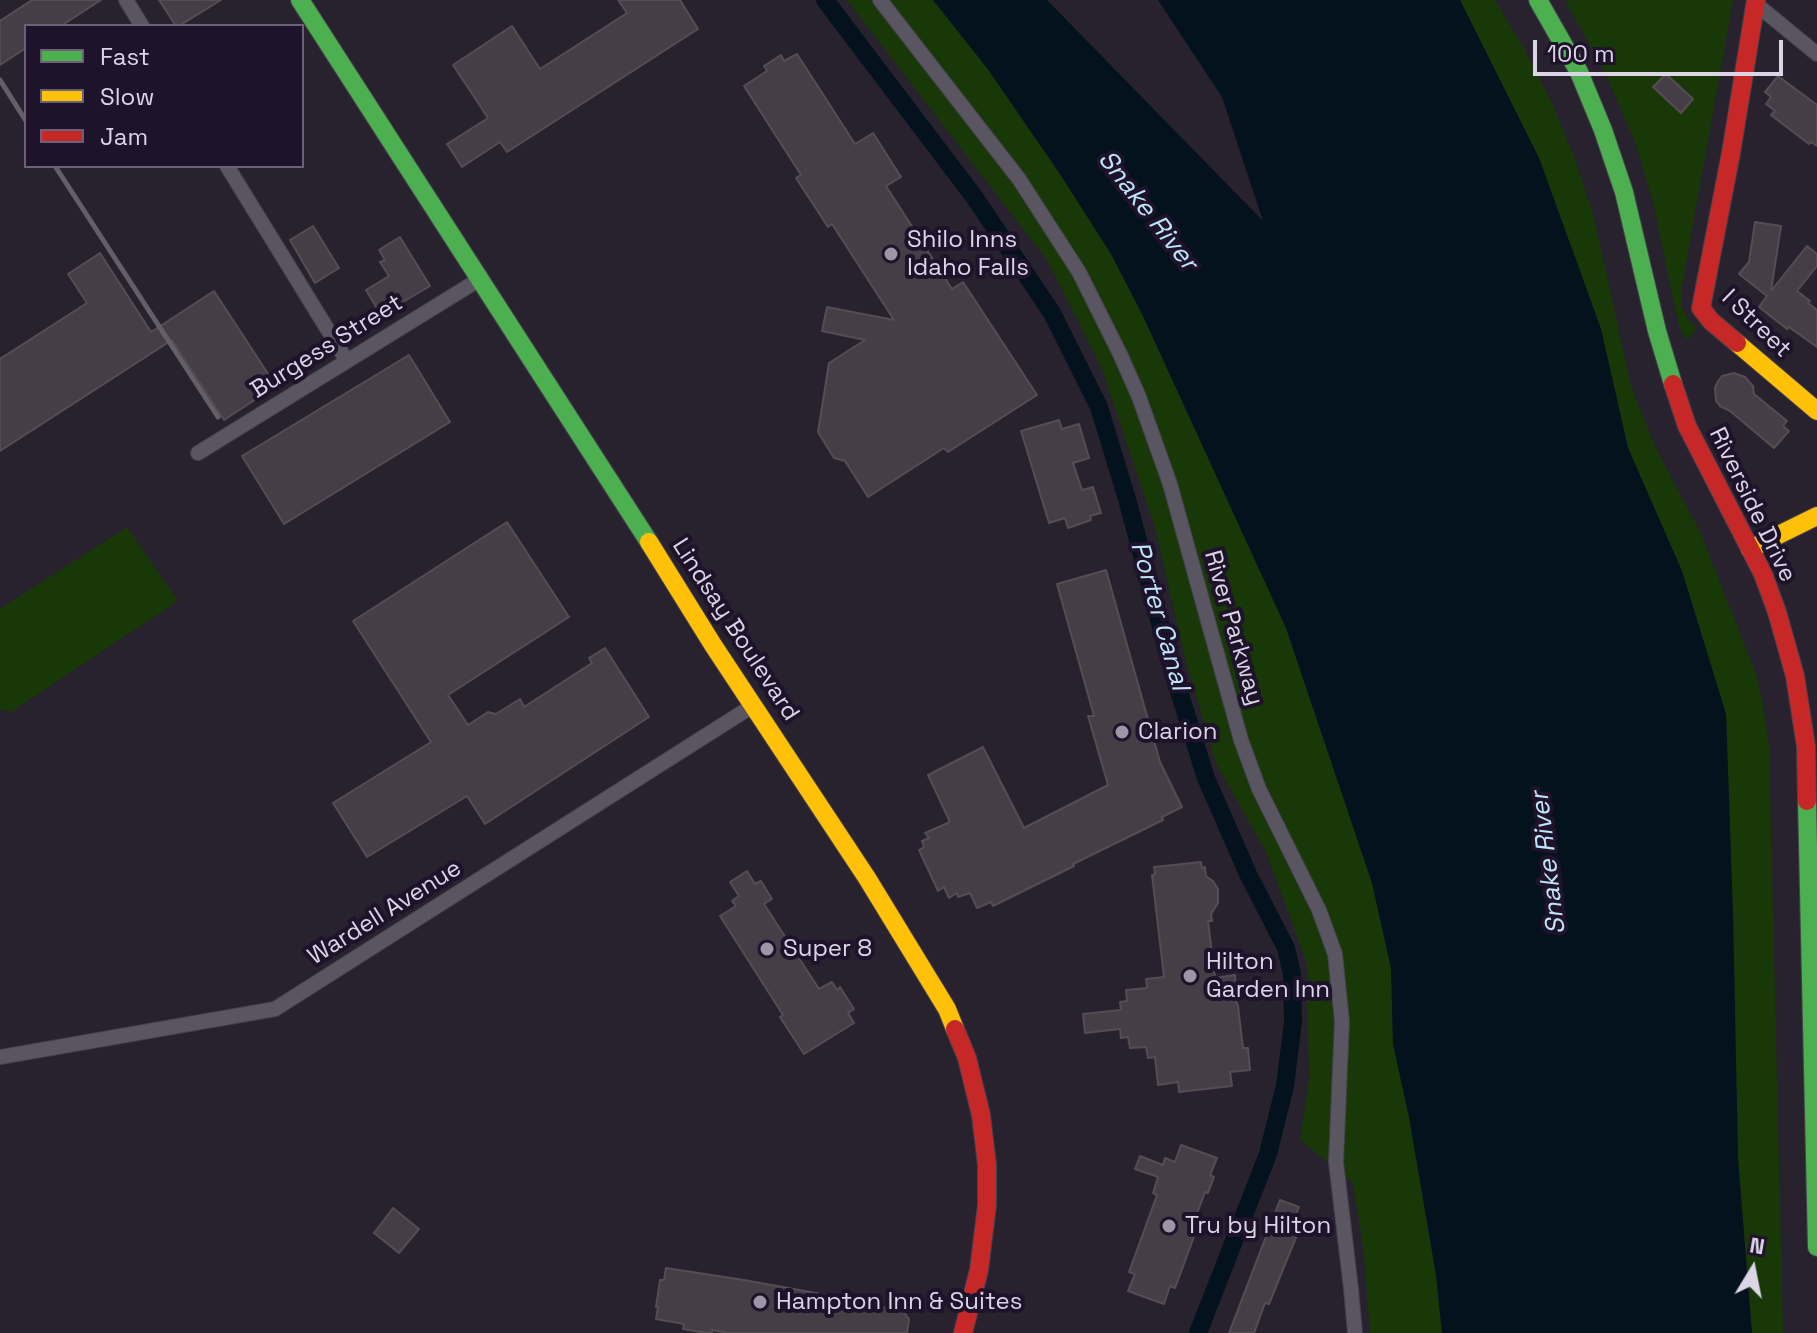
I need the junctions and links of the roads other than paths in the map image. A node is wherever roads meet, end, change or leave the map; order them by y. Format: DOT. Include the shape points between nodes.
graph roads {
  1 [pos="126,0"];
  2 [pos="300,0"];
  3 [pos="880,0"];
  4 [pos="1538,0"];
  5 [pos="1756,2"];
  6 [pos="141,24"];
  7 [pos="1817,54"];
  8 [pos="228,168"];
  9 [pos="480,279"];
  10 [pos="347,361"];
  11 [pos="1817,411"];
  12 [pos="198,453"];
  13 [pos="1817,516"];
  14 [pos="1750,549"];
  15 [pos="754,705"];
  16 [pos="0,1057"];
  17 [pos="1817,1247"];
  18 [pos="963,1333"];
  19 [pos="1355,1333"];
  1 -- 6 [label="street"];
  2 -- 9 [label="street, Lindsay Boulevard"];
  3 -- 19 [label="street, River Parkway" via="1025,188 1079,272 1139,397 1170,484 1241,740 1335,954 1342,1021 1336,1162"];
  4 -- 14 [label="street, Riverside Drive" via="1579,72 1603,130 1687,426"];
  5 -- 7 [label="street"];
  5 -- 11 [label="street, I Street" via="1701,308"];
  8 -- 10 [label="street"];
  9 -- 10 [label="street, Burgess Street"];
  9 -- 15 [label="street, Lindsay Boulevard"];
  10 -- 12 [label="street, Burgess Street"];
  13 -- 14 [label="street"];
  14 -- 17 [label="street, Riverside Drive" via="1777,612 1795,676 1806,746"];
  15 -- 16 [label="street, Wardell Avenue" via="275,1009"];
  15 -- 18 [label="street, Lindsay Boulevard" via="931,981 967,1058 981,1115 987,1205 979,1270"];
}
